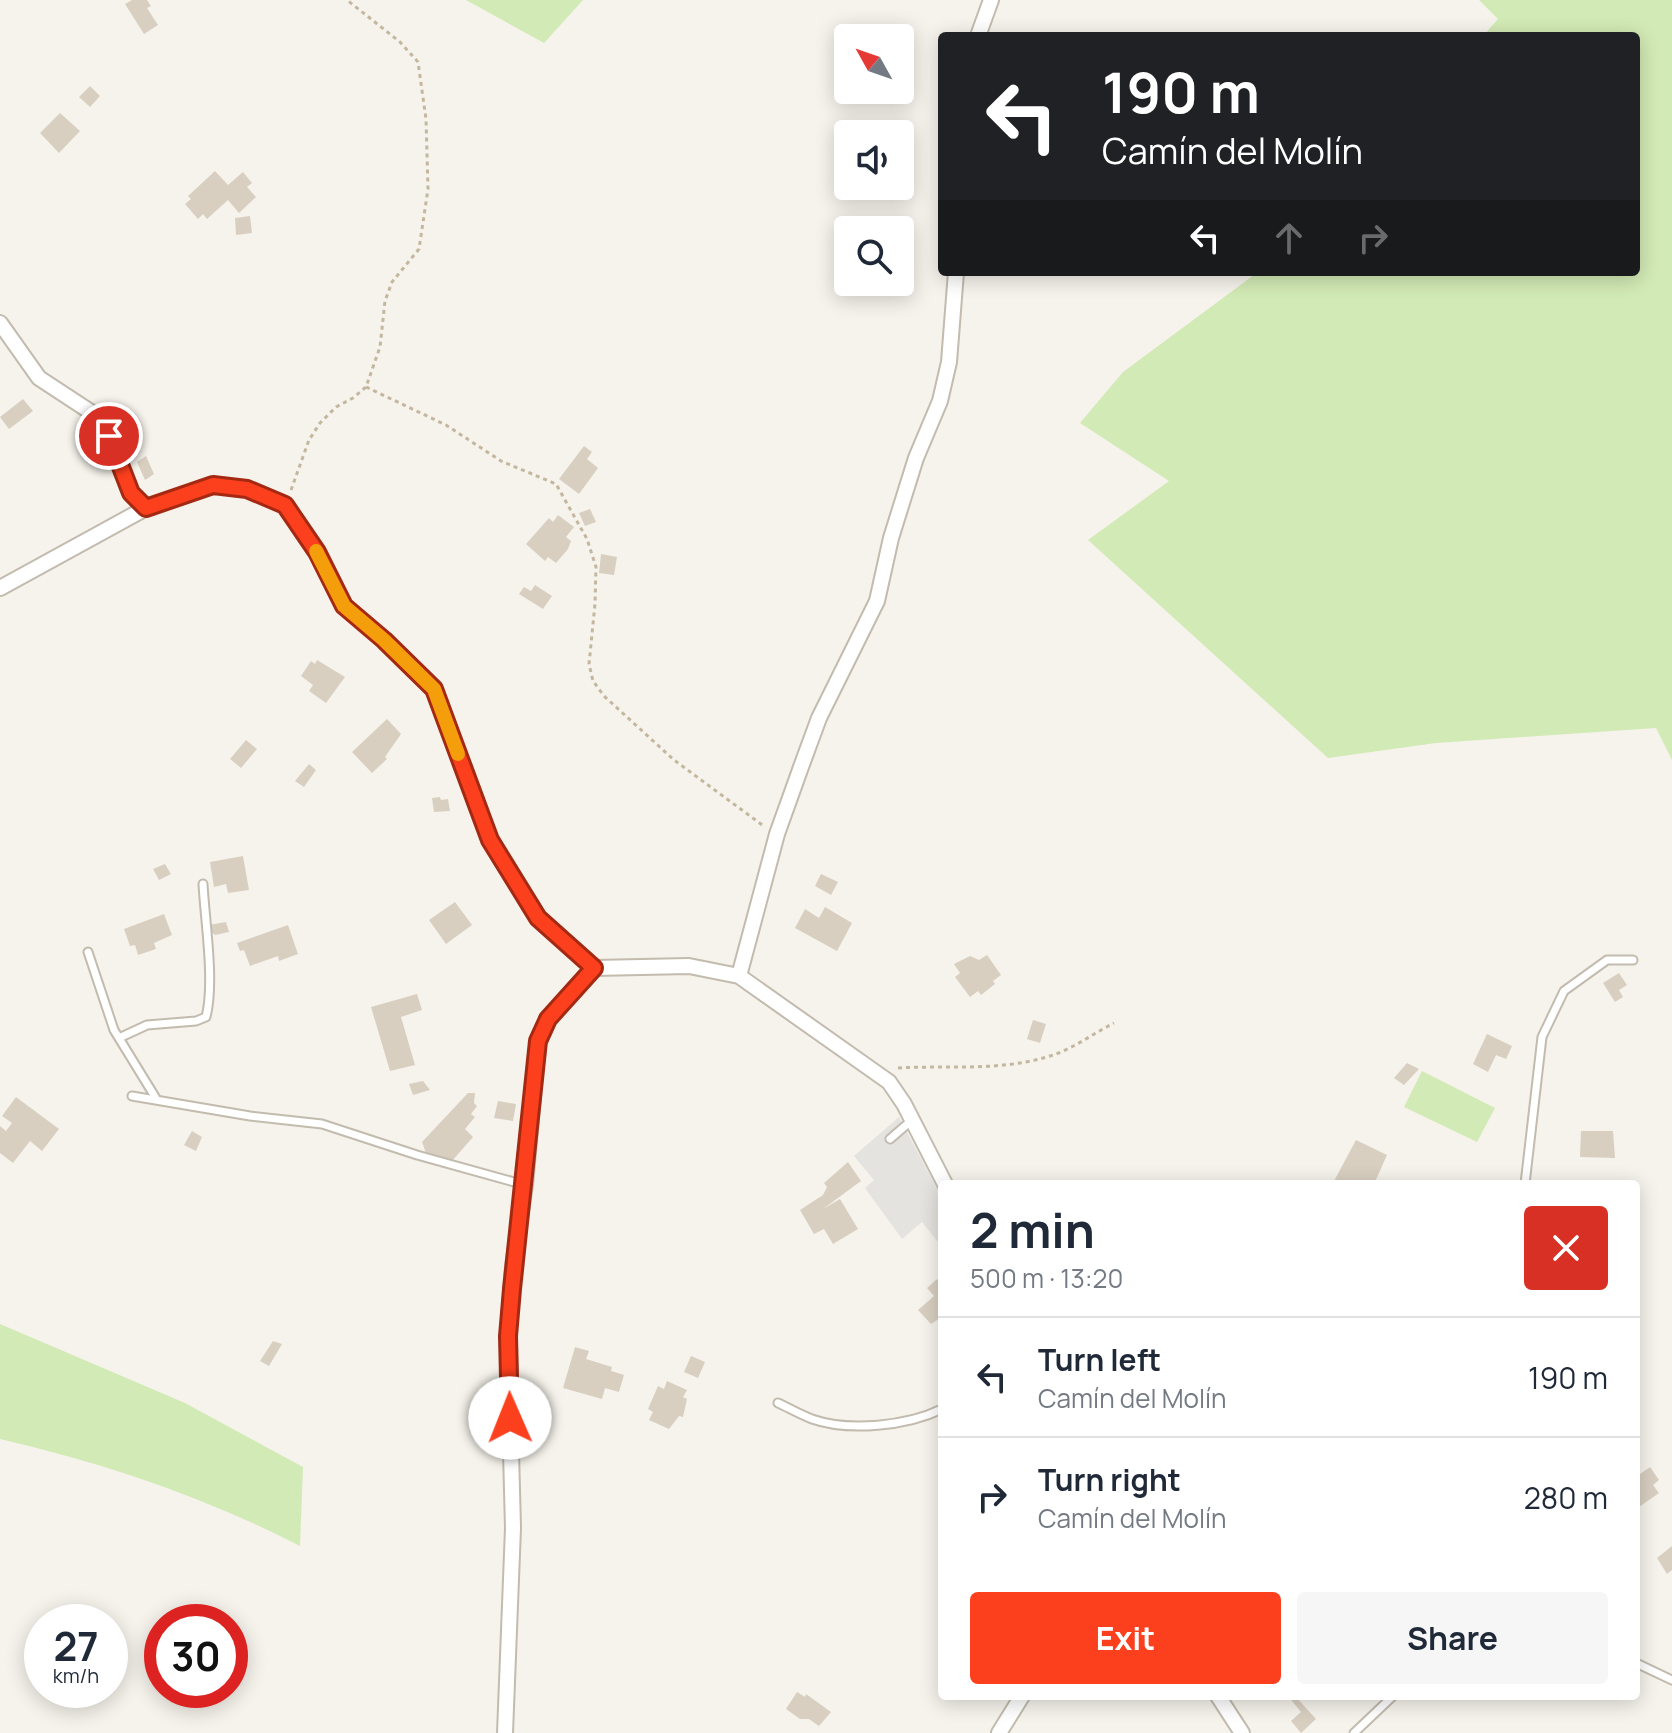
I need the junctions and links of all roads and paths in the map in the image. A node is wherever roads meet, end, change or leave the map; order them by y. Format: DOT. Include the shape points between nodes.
graph roads {
  1 [pos="347,0"];
  2 [pos="991,0"];
  3 [pos="979,32"];
  4 [pos="956,276"];
  5 [pos="0,323"];
  6 [pos="366,387"];
  7 [pos="285,505"];
  8 [pos="146,508"];
  9 [pos="0,588"];
  10 [pos="777,834"];
  11 [pos="203,884"];
  12 [pos="88,952"];
  13 [pos="1633,960"];
  14 [pos="594,968"];
  15 [pos="739,976"];
  16 [pos="1114,1023"];
  17 [pos="119,1038"];
  18 [pos="880,1075"];
  19 [pos="132,1096"];
  20 [pos="157,1100"];
  21 [pos="912,1120"];
  22 [pos="890,1139"];
  23 [pos="943,1180"];
  24 [pos="1525,1180"];
  25 [pos="525,1185"];
  26 [pos="778,1403"];
  27 [pos="938,1410"];
  28 [pos="1640,1665"];
  29 [pos="1672,1680"];
  30 [pos="1020,1700"];
  31 [pos="1221,1700"];
  32 [pos="1389,1700"];
  33 [pos="505,1733"];
  34 [pos="999,1733"];
  35 [pos="1242,1733"];
  36 [pos="1354,1733"];
  1 -- 6 [label="path" via="418,62 429,156 419,249 392,282"];
  2 -- 3 [label="street"];
  4 -- 10 [label="street" via="940,401 895,524 877,601 819,718"];
  5 -- 8 [label="street" via="39,378 103,420 131,493"];
  6 -- 7 [label="path" via="320,423"];
  6 -- 10 [label="path" via="446,425 501,461 556,484 587,539 596,567 589,664 593,681 674,760"];
  7 -- 8 [label="street" via="247,489 213,485"];
  7 -- 14 [label="street" via="344,606 434,689 490,840 538,918"];
  8 -- 9 [label="street"];
  10 -- 15 [label="street"];
  11 -- 17 [label="lane" via="206,1017 147,1025"];
  12 -- 17 [label="lane"];
  13 -- 24 [label="lane" via="1607,960 1564,991 1542,1037"];
  14 -- 15 [label="street" via="689,966"];
  14 -- 25 [label="street" via="548,1019 538,1041"];
  15 -- 18 [label="street"];
  16 -- 18 [label="path" via="1055,1054 1023,1062 986,1068 899,1068"];
  17 -- 20 [label="lane"];
  18 -- 21 [label="street"];
  19 -- 20 [label="lane"];
  20 -- 25 [label="lane" via="322,1124"];
  21 -- 22 [label="lane"];
  21 -- 23 [label="street"];
  25 -- 33 [label="street" via="508,1336 513,1528"];
  26 -- 27 [label="lane" via="814,1420 856,1425 896,1424"];
  28 -- 29 [label="lane"];
  30 -- 34 [label="street"];
  31 -- 35 [label="street"];
  32 -- 36 [label="lane"];
}
